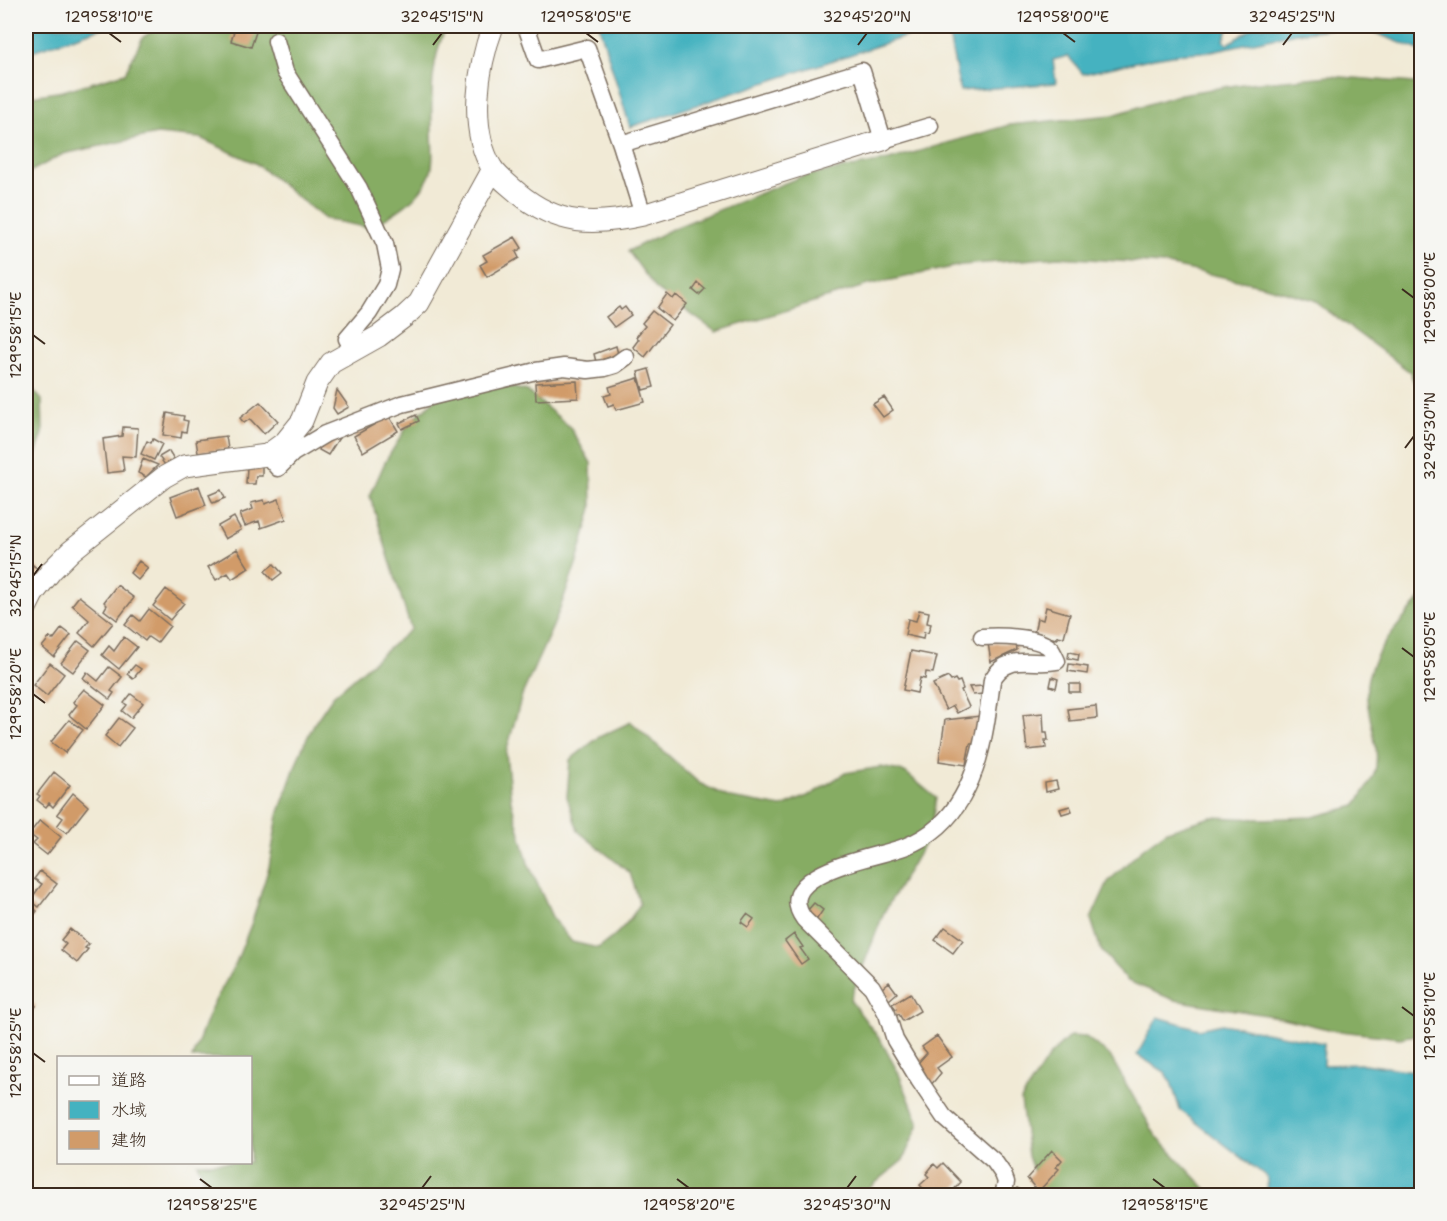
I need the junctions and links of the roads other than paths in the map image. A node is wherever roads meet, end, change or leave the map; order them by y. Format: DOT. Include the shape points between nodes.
graph roads {
  1 [pos="493,26"];
  2 [pos="526,26"];
  3 [pos="276,41"];
  4 [pos="930,126"];
  5 [pos="883,140"];
  6 [pos="621,144"];
  7 [pos="493,169"];
  8 [pos="643,215"];
  9 [pos="352,350"];
  10 [pos="626,357"];
  11 [pos="267,455"];
  12 [pos="26,608"];
  13 [pos="981,637"];
  14 [pos="1003,1196"];
  1 -- 7 [label="street" via="482,68 478,106 480,135"];
  2 -- 6 [label="street" via="538,60 587,48"];
  3 -- 9 [label="street" via="285,72 359,188 385,244 390,269 386,285 369,313 346,339"];
  4 -- 5 [label="street"];
  5 -- 6 [label="street" via="862,71"];
  5 -- 8 [label="street"];
  6 -- 8 [label="street"];
  7 -- 8 [label="street" via="532,204 567,220 595,222"];
  7 -- 9 [label="street" via="419,303 379,336"];
  9 -- 11 [label="street" via="331,363 317,383 302,421 285,442"];
  10 -- 11 [label="street" via="605,368 536,371 402,404 325,434 293,453 278,468"];
  11 -- 12 [label="street" via="184,466 164,477 70,551 33,594"];
  13 -- 14 [label="street" via="1020,638 1042,644 1057,661 1016,663 996,672 974,773 940,826 904,847 813,878 796,899 804,919 872,987 887,1014 895,1040 944,1117 994,1161 1006,1182"];
}
